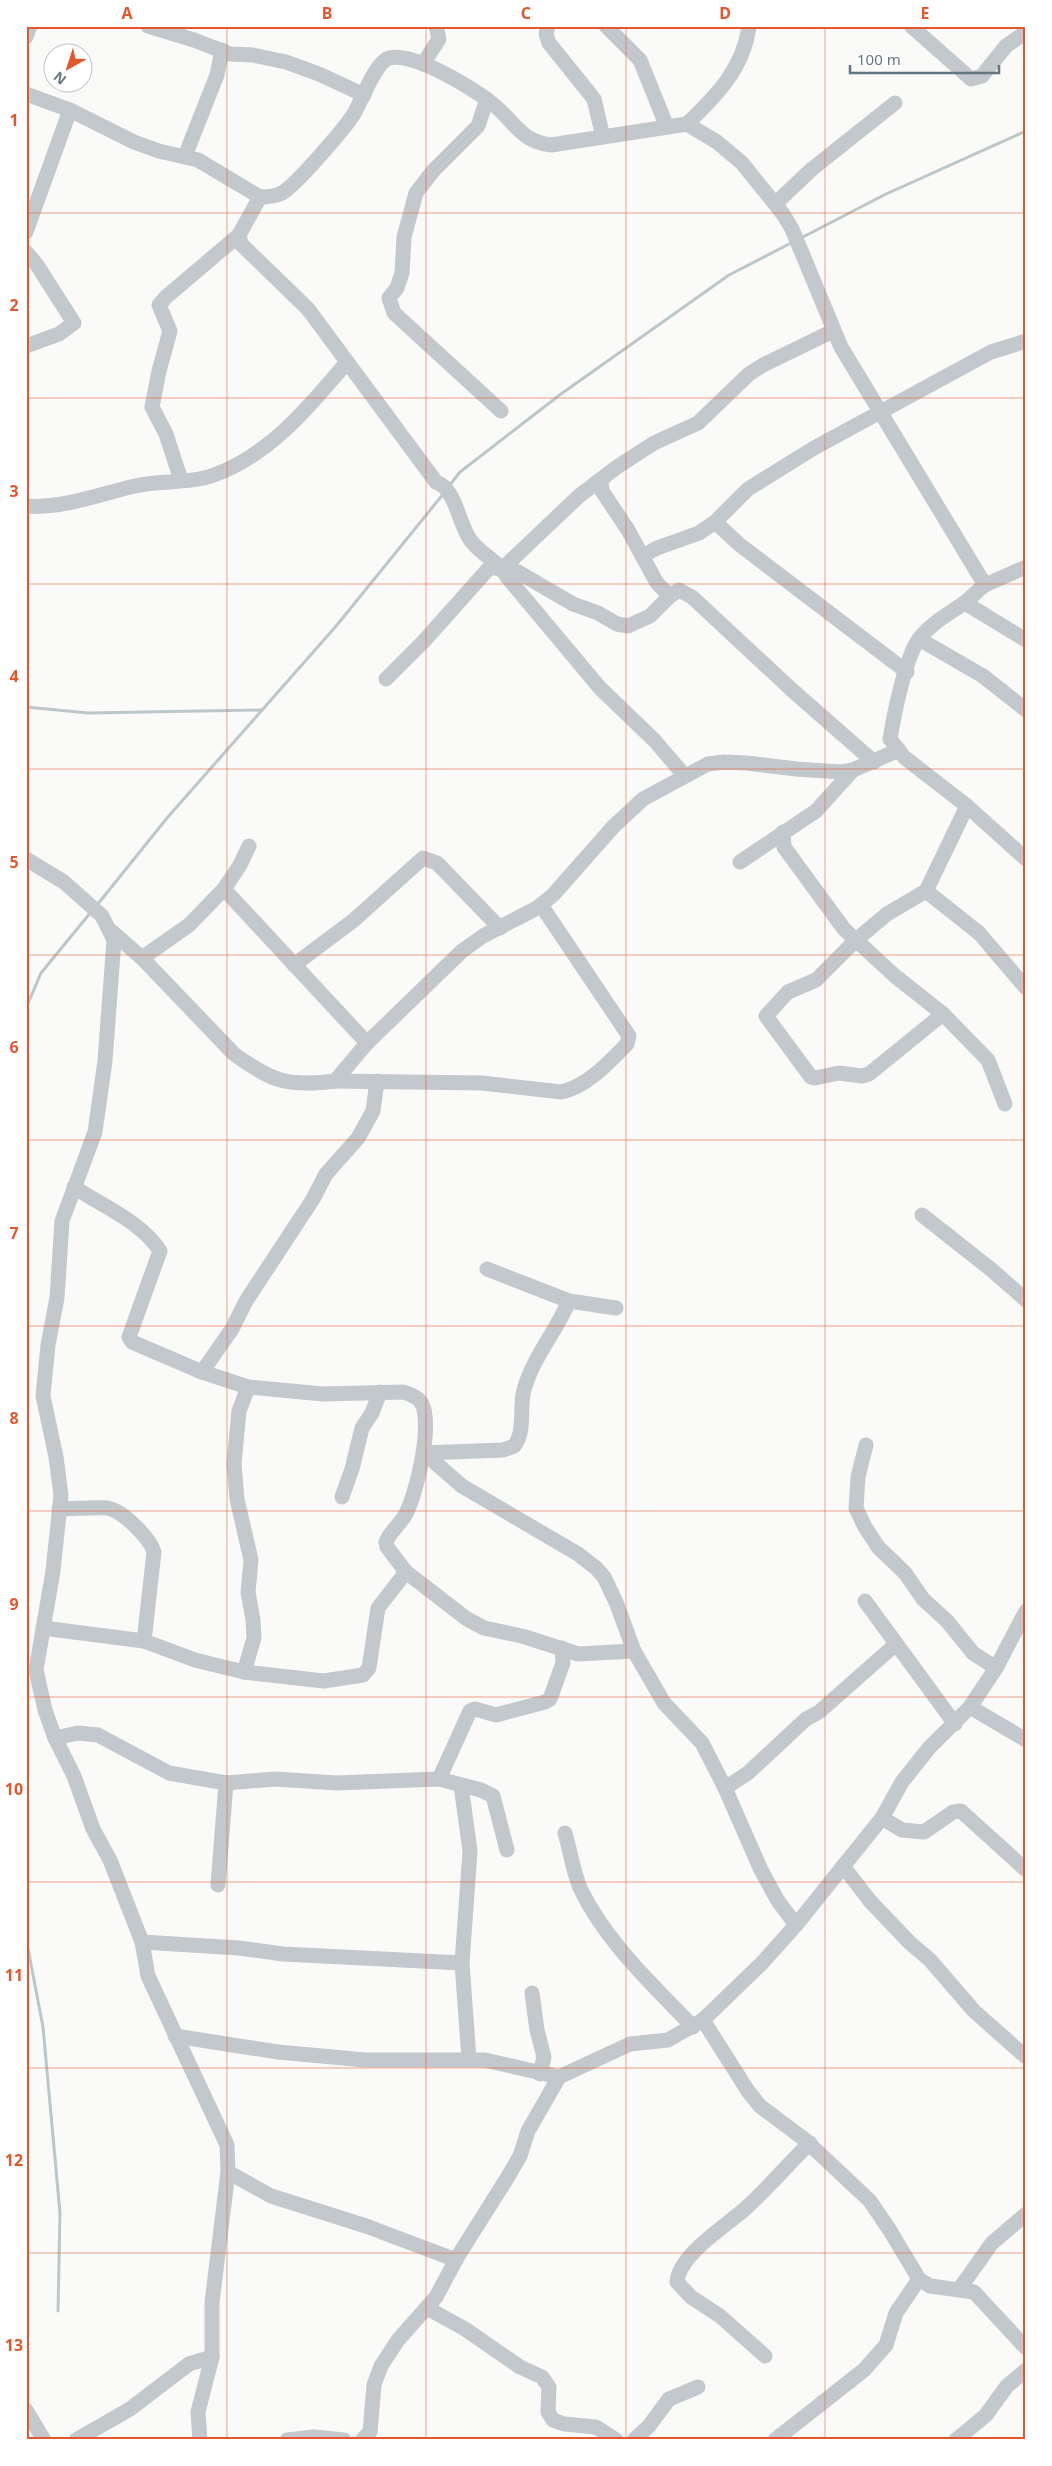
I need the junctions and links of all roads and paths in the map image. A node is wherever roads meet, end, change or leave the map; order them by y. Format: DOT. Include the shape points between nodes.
graph roads {
  1 [pos="30,26"];
  2 [pos="148,26"];
  3 [pos="436,26"];
  4 [pos="548,26"];
  5 [pos="606,26"];
  6 [pos="749,26"];
  7 [pos="910,26"];
  8 [pos="1026,32"];
  9 [pos="26,38"];
  10 [pos="222,50"];
  11 [pos="423,64"];
  12 [pos="26,94"];
  13 [pos="364,95"];
  14 [pos="487,99"];
  15 [pos="895,103"];
  16 [pos="70,110"];
  17 [pos="687,124"];
  18 [pos="667,127"];
  19 [pos="603,137"];
  20 [pos="185,156"];
  21 [pos="260,197"];
  22 [pos="775,204"];
  23 [pos="28,224"];
  24 [pos="239,235"];
  25 [pos="26,252"];
  26 [pos="833,331"];
  27 [pos="26,346"];
  28 [pos="1025,346"];
  29 [pos="347,362"];
  30 [pos="501,410"];
  31 [pos="880,410"];
  32 [pos="181,480"];
  33 [pos="601,480"];
  34 [pos="26,506"];
  35 [pos="715,522"];
  36 [pos="642,556"];
  37 [pos="1026,567"];
  38 [pos="503,568"];
  39 [pos="985,584"];
  40 [pos="670,596"];
  41 [pos="965,602"];
  42 [pos="919,639"];
  43 [pos="1026,640"];
  44 [pos="907,672"];
  45 [pos="386,679"];
  46 [pos="1026,710"];
  47 [pos="898,750"];
  48 [pos="874,762"];
  49 [pos="853,770"];
  50 [pos="684,775"];
  51 [pos="967,806"];
  52 [pos="783,832"];
  53 [pos="249,846"];
  54 [pos="26,859"];
  55 [pos="1026,859"];
  56 [pos="740,862"];
  57 [pos="224,889"];
  58 [pos="926,890"];
  59 [pos="541,905"];
  60 [pos="500,928"];
  61 [pos="111,931"];
  62 [pos="856,940"];
  63 [pos="142,958"];
  64 [pos="294,965"];
  65 [pos="1026,988"];
  66 [pos="943,1014"];
  67 [pos="367,1043"];
  68 [pos="335,1081"];
  69 [pos="377,1081"];
  70 [pos="1005,1104"];
  71 [pos="74,1186"];
  72 [pos="922,1215"];
  73 [pos="487,1269"];
  74 [pos="1026,1300"];
  75 [pos="569,1301"];
  76 [pos="616,1308"];
  77 [pos="202,1372"];
  78 [pos="248,1387"];
  79 [pos="380,1392"];
  80 [pos="866,1445"];
  81 [pos="424,1454"];
  82 [pos="342,1497"];
  83 [pos="59,1509"];
  84 [pos="406,1572"];
  85 [pos="865,1601"];
  86 [pos="1026,1611"];
  87 [pos="44,1628"];
  88 [pos="144,1641"];
  89 [pos="896,1644"];
  90 [pos="562,1648"];
  91 [pos="634,1651"];
  92 [pos="996,1668"];
  93 [pos="244,1672"];
  94 [pos="970,1707"];
  95 [pos="955,1724"];
  96 [pos="55,1738"];
  97 [pos="1026,1740"];
  98 [pos="439,1779"];
  99 [pos="226,1782"];
  100 [pos="462,1785"];
  101 [pos="726,1788"];
  102 [pos="882,1818"];
  103 [pos="565,1833"];
  104 [pos="507,1850"];
  105 [pos="843,1866"];
  106 [pos="1026,1870"];
  107 [pos="218,1885"];
  108 [pos="796,1925"];
  109 [pos="142,1942"];
  110 [pos="462,1963"];
  111 [pos="532,1993"];
  112 [pos="698,2023"];
  113 [pos="175,2036"];
  114 [pos="1026,2057"];
  115 [pos="469,2059"];
  116 [pos="540,2074"];
  117 [pos="559,2077"];
  118 [pos="810,2143"];
  119 [pos="228,2172"];
  120 [pos="1026,2214"];
  121 [pos="456,2260"];
  122 [pos="919,2278"];
  123 [pos="960,2288"];
  124 [pos="427,2308"];
  125 [pos="1026,2348"];
  126 [pos="765,2356"];
  127 [pos="212,2357"];
  128 [pos="1026,2370"];
  129 [pos="698,2387"];
  130 [pos="26,2410"];
  131 [pos="44,2440"];
  132 [pos="76,2440"];
  133 [pos="200,2440"];
  134 [pos="287,2440"];
  135 [pos="344,2440"];
  136 [pos="362,2440"];
  137 [pos="616,2440"];
  138 [pos="634,2440"];
  139 [pos="776,2440"];
  140 [pos="956,2440"];
  1 -- 9 [label="street"];
  2 -- 10 [label="street"];
  3 -- 11 [label="street" via="440,39"];
  4 -- 19 [label="street" via="549,43 594,98"];
  5 -- 18 [label="street" via="640,60"];
  6 -- 17 [label="street" via="739,63 727,82"];
  7 -- 8 [label="street" via="971,79 982,76 1006,46"];
  10 -- 13 [label="street" via="286,62"];
  10 -- 20 [label="street" via="217,75"];
  11 -- 13 [label="street" via="396,57 386,59"];
  11 -- 14 [label="street" via="462,82"];
  12 -- 16 [label="street"];
  13 -- 21 [label="street" via="354,114 301,176 282,193"];
  14 -- 19 [label="street" via="533,142 551,145"];
  14 -- 30 [label="street" via="478,126 433,170 416,193 404,237 402,273 389,298 394,313"];
  15 -- 22 [label="street" via="812,169"];
  16 -- 20 [label="street" via="134,142"];
  16 -- 23 [label="street"];
  17 -- 18 [label="street"];
  17 -- 22 [label="street" via="718,142 742,163"];
  18 -- 19 [label="street"];
  20 -- 21 [label="street" via="198,160"];
  21 -- 24 [label="street"];
  22 -- 26 [label="street" via="796,239"];
  24 -- 29 [label="street" via="241,244 308,309"];
  24 -- 32 [label="street" via="159,305 170,331 152,408 166,434"];
  25 -- 27 [label="street" via="74,324 59,334"];
  26 -- 31 [label="street"];
  26 -- 33 [label="street" via="763,365 742,380 698,423 654,443"];
  28 -- 31 [label="street" via="991,352"];
  29 -- 32 [label="street" via="287,428 256,452 209,477"];
  29 -- 38 [label="street" via="436,482 442,484 470,540 485,557"];
  31 -- 35 [label="street" via="777,469 748,489"];
  31 -- 39 [label="street"];
  32 -- 34 [label="street" via="135,486 39,507"];
  33 -- 36 [label="street" via="602,491"];
  33 -- 38 [label="street" via="579,496"];
  35 -- 36 [label="street" via="699,533"];
  35 -- 44 [label="street" via="740,545"];
  36 -- 40 [label="street" via="657,583"];
  37 -- 39 [label="street"];
  38 -- 40 [label="street" via="518,572 573,604 628,626 650,616"];
  38 -- 45 [label="street" via="490,567"];
  38 -- 50 [label="street" via="507,577 600,688 655,741"];
  39 -- 41 [label="street"];
  40 -- 48 [label="street" via="679,590 692,597"];
  41 -- 42 [label="street" via="938,620"];
  41 -- 43 [label="street"];
  42 -- 44 [label="street"];
  42 -- 46 [label="street" via="983,676"];
  44 -- 47 [label="street" via="890,739"];
  47 -- 48 [label="street"];
  47 -- 51 [label="street"];
  48 -- 49 [label="street"];
  49 -- 50 [label="street" via="796,770 724,762 708,764"];
  49 -- 52 [label="street" via="816,811"];
  50 -- 59 [label="street" via="630,810"];
  51 -- 55 [label="street"];
  51 -- 58 [label="street"];
  52 -- 56 [label="street"];
  52 -- 62 [label="street" via="784,847 844,929"];
  53 -- 57 [label="street"];
  54 -- 61 [label="street" via="64,882 94,908"];
  57 -- 63 [label="street" via="189,925"];
  57 -- 64 [label="street"];
  58 -- 62 [label="street" via="886,914"];
  58 -- 65 [label="street" via="979,933"];
  59 -- 60 [label="street"];
  59 -- 69 [label="street" via="629,1036 627,1044 590,1079 561,1092 482,1083"];
  60 -- 64 [label="street" via="436,863 423,858 354,920"];
  60 -- 67 [label="street" via="462,951"];
  61 -- 63 [label="street"];
  61 -- 71 [label="street" via="114,952 105,1061 94,1132"];
  62 -- 66 [label="street"];
  62 -- 66 [label="street" via="816,980 788,992 767,1013 768,1021 811,1077 838,1073 869,1074"];
  63 -- 68 [label="street" via="234,1054 250,1065 290,1084"];
  64 -- 67 [label="street"];
  66 -- 70 [label="street" via="988,1060"];
  67 -- 68 [label="street"];
  68 -- 69 [label="street"];
  69 -- 77 [label="street" via="373,1111 358,1138 326,1174 246,1300 232,1329"];
  71 -- 77 [label="street" via="136,1227 160,1251 129,1337 132,1342"];
  71 -- 83 [label="street" via="59,1236 59,1279 43,1396 59,1475"];
  72 -- 74 [label="street"];
  73 -- 75 [label="street"];
  75 -- 76 [label="street"];
  75 -- 81 [label="street" via="530,1372 524,1391 520,1434 514,1446 503,1450"];
  77 -- 78 [label="street"];
  78 -- 79 [label="street" via="323,1394"];
  78 -- 93 [label="street" via="239,1411 234,1464 237,1499 251,1560 248,1592 254,1638"];
  79 -- 81 [label="street" via="403,1392 421,1402"];
  79 -- 82 [label="street" via="362,1428"];
  80 -- 92 [label="street" via="858,1477 856,1508 865,1527 878,1547 905,1573 923,1599 947,1621 973,1653"];
  81 -- 84 [label="street" via="416,1489 404,1516 386,1542"];
  81 -- 91 [label="street" via="462,1486 578,1554 596,1568 616,1602"];
  83 -- 87 [label="street"];
  83 -- 88 [label="street" via="109,1508 151,1544 154,1552"];
  84 -- 90 [label="street" via="466,1619 484,1628"];
  84 -- 93 [label="street" via="378,1608 369,1668 363,1675 324,1681"];
  85 -- 89 [label="street"];
  86 -- 92 [label="street"];
  87 -- 88 [label="street"];
  87 -- 96 [label="street" via="36,1670"];
  88 -- 93 [label="street" via="195,1660"];
  89 -- 95 [label="street"];
  89 -- 101 [label="street"];
  90 -- 91 [label="street" via="578,1654"];
  90 -- 98 [label="street" via="563,1663 550,1699 496,1715 475,1709 470,1711"];
  91 -- 101 [label="street" via="664,1703 702,1743"];
  92 -- 94 [label="street"];
  94 -- 95 [label="street"];
  94 -- 97 [label="street"];
  95 -- 102 [label="street" via="929,1748 902,1782"];
  96 -- 99 [label="street" via="78,1733 98,1735 169,1772"];
  96 -- 109 [label="street" via="74,1776 93,1829 110,1860"];
  98 -- 99 [label="street" via="337,1783 275,1778"];
  98 -- 100 [label="street"];
  99 -- 107 [label="street"];
  100 -- 104 [label="street" via="492,1796"];
  100 -- 110 [label="street" via="470,1851"];
  101 -- 108 [label="street" via="761,1870"];
  102 -- 105 [label="street"];
  102 -- 106 [label="street" via="902,1830 924,1832 953,1812 961,1811"];
  103 -- 112 [label="street" via="580,1886 594,1913 618,1947"];
  105 -- 108 [label="street"];
  105 -- 114 [label="street" via="870,1901 930,1960 974,2011"];
  108 -- 112 [label="street" via="762,1963"];
  109 -- 110 [label="street" via="292,1955"];
  109 -- 113 [label="street" via="148,1976"];
  110 -- 115 [label="street"];
  111 -- 116 [label="street" via="544,2057"];
  112 -- 117 [label="street" via="668,2040 630,2044 617,2049"];
  112 -- 118 [label="street" via="748,2091 770,2114"];
  113 -- 115 [label="street" via="278,2052 365,2060"];
  113 -- 119 [label="street" via="226,2145"];
  115 -- 116 [label="street"];
  116 -- 117 [label="street"];
  117 -- 121 [label="street" via="528,2131 520,2156"];
  118 -- 122 [label="street" via="870,2201"];
  118 -- 126 [label="street" via="746,2209 700,2245 677,2275 677,2282 691,2297 720,2316"];
  119 -- 121 [label="street" via="271,2196 366,2226"];
  119 -- 127 [label="street" via="212,2302"];
  120 -- 123 [label="street" via="992,2243"];
  121 -- 124 [label="street"];
  122 -- 123 [label="street" via="930,2286"];
  122 -- 139 [label="street" via="896,2313 886,2345 864,2370"];
  123 -- 125 [label="street" via="980,2296"];
  124 -- 136 [label="street" via="398,2340 381,2366 374,2386 370,2432"];
  124 -- 137 [label="street" via="520,2367 542,2377 549,2387 548,2412 553,2420 596,2427"];
  127 -- 132 [label="street" via="189,2364 130,2409"];
  127 -- 133 [label="street" via="198,2412"];
  128 -- 140 [label="street" via="1006,2386 986,2415"];
  129 -- 138 [label="street" via="669,2399"];
  130 -- 131 [label="street"];
  134 -- 135 [label="street" via="314,2437"];
}
